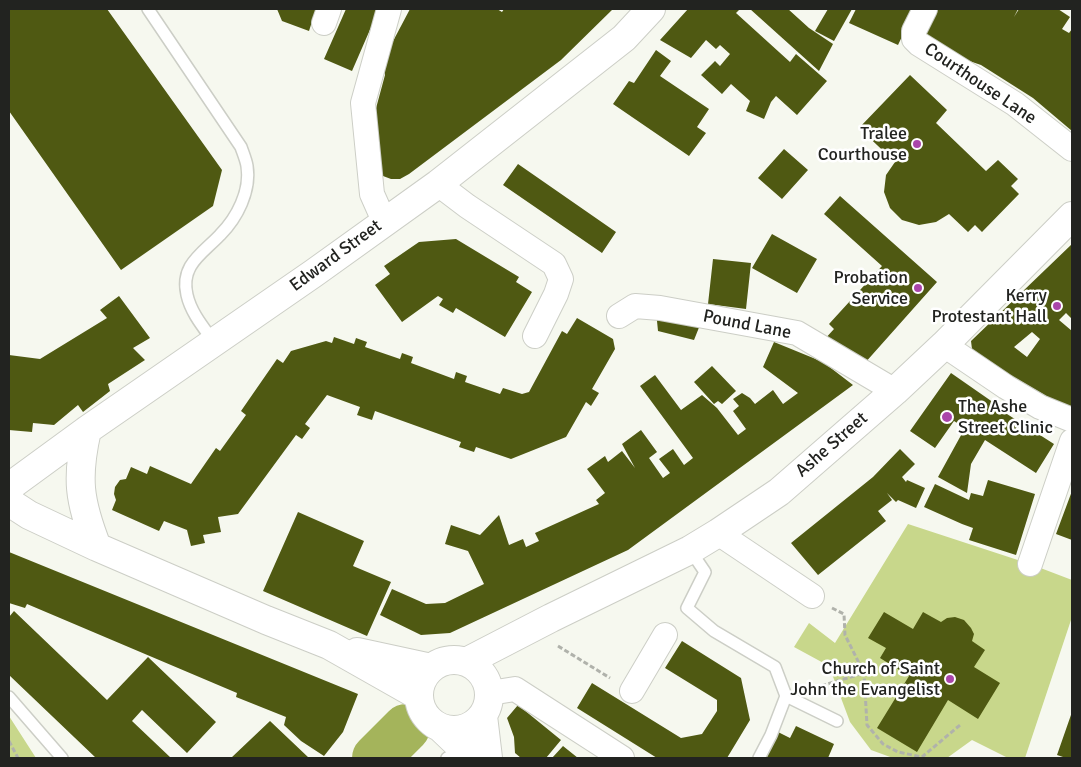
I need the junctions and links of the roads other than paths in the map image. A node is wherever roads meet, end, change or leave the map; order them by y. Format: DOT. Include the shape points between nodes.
graph roads {
  1 [pos="148,9"];
  2 [pos="389,9"];
  3 [pos="651,9"];
  4 [pos="924,9"];
  5 [pos="1072,149"];
  6 [pos="438,184"];
  7 [pos="1072,216"];
  8 [pos="384,221"];
  9 [pos="619,316"];
  10 [pos="535,336"];
  11 [pos="214,342"];
  12 [pos="944,344"];
  13 [pos="895,391"];
  14 [pos="1072,420"];
  15 [pos="87,430"];
  16 [pos="1072,442"];
  17 [pos="9,487"];
  18 [pos="9,502"];
  19 [pos="718,533"];
  20 [pos="97,547"];
  21 [pos="690,550"];
  22 [pos="1030,564"];
  23 [pos="812,596"];
  24 [pos="544,624"];
  25 [pos="665,635"];
  26 [pos="329,645"];
  27 [pos="466,662"];
  28 [pos="431,668"];
  29 [pos="632,691"];
  30 [pos="419,696"];
  31 [pos="487,696"];
  32 [pos="786,696"];
  33 [pos="9,697"];
  34 [pos="837,721"];
  35 [pos="442,729"];
  36 [pos="467,756"];
  37 [pos="62,758"];
  38 [pos="622,758"];
  39 [pos="759,758"];
  1 -- 11 [label="lane" via="241,148 247,166 246,191 236,214 221,235 195,258 186,276 187,296 194,314"];
  2 -- 8 [label="street" via="363,103 372,194"];
  3 -- 6 [label="main road, Edward Street" via="624,38"];
  4 -- 5 [label="street, Courthouse Lane" via="914,31 914,38 919,44 1015,104"];
  6 -- 8 [label="main road, Edward Street"];
  6 -- 10 [label="street" via="554,264 561,279"];
  7 -- 12 [label="main road, Ashe Street"];
  8 -- 11 [label="main road, Edward Street"];
  9 -- 13 [label="street, Pound Lane" via="635,306 660,308 796,332"];
  11 -- 15 [label="main road, Edward Street"];
  12 -- 13 [label="main road, Ashe Street"];
  12 -- 14 [label="street" via="1006,387 1040,407"];
  13 -- 19 [label="main road, Ashe Street" via="779,492"];
  15 -- 17 [label="main road, Edward Street"];
  15 -- 20 [label="main road" via="81,457 80,490 85,516"];
  16 -- 22 [label="street"];
  18 -- 20 [label="main road"];
  19 -- 21 [label="main road, Ashe Street"];
  19 -- 23 [label="street"];
  20 -- 26 [label="main road"];
  21 -- 24 [label="main road, Ashe Street"];
  21 -- 32 [label="lane" via="705,572 687,608 714,631 775,667"];
  24 -- 27 [label="main road, Ashe Street"];
  24 -- 31 [label="main road, Ashe Street"];
  25 -- 29 [label="street"];
  26 -- 28 [label="main road"];
  26 -- 30 [label="main road"];
  27 -- 28 [label="main road" via="441,662"];
  27 -- 31 [label="main road" via="477,668"];
  28 -- 30 [label="main road" via="423,678"];
  30 -- 35 [label="main road" via="421,708 431,722"];
  31 -- 35 [label="main road" via="470,727"];
  31 -- 36 [label="main road"];
  31 -- 38 [label="street" via="515,689"];
  32 -- 34 [label="lane"];
  32 -- 39 [label="lane"];
  33 -- 37 [label="lane"];
  35 -- 36 [label="main road"];
}
